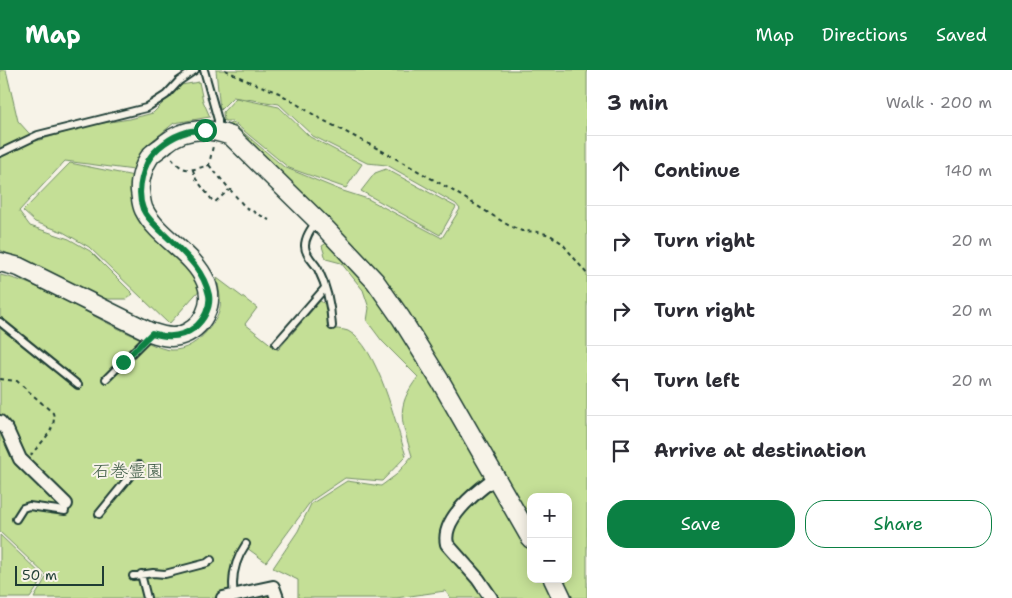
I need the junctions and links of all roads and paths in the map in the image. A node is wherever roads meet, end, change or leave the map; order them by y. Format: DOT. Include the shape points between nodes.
graph roads {
  1 [pos="194,70"];
  2 [pos="204,70"];
  3 [pos="226,70"];
  4 [pos="216,135"];
  5 [pos="0,153"];
  6 [pos="171,157"];
  7 [pos="209,165"];
  8 [pos="193,170"];
  9 [pos="229,190"];
  10 [pos="269,220"];
  11 [pos="317,221"];
  12 [pos="0,262"];
  13 [pos="587,274"];
  14 [pos="325,288"];
  15 [pos="0,322"];
  16 [pos="332,326"];
  17 [pos="152,333"];
  18 [pos="276,344"];
  19 [pos="106,378"];
  20 [pos="0,379"];
  21 [pos="78,385"];
  22 [pos="0,422"];
  23 [pos="25,463"];
  24 [pos="139,465"];
  25 [pos="494,478"];
  26 [pos="66,507"];
  27 [pos="99,514"];
  28 [pos="16,519"];
  29 [pos="530,538"];
  30 [pos="246,544"];
  31 [pos="211,560"];
  32 [pos="141,574"];
  33 [pos="134,576"];
  34 [pos="555,583"];
  35 [pos="229,597"];
  36 [pos="147,598"];
  37 [pos="277,598"];
  38 [pos="491,598"];
  39 [pos="562,598"];
  1 -- 5 [label="lane" via="146,108 38,135"];
  2 -- 4 [label="lane" via="218,120"];
  3 -- 13 [label="path" via="279,93 508,225 522,231 550,235 562,243"];
  4 -- 7 [label="path"];
  4 -- 11 [label="street" via="231,136"];
  4 -- 17 [label="street" via="205,130 187,132 170,140 152,155 143,172 140,187 143,208 151,221 198,268 210,301 206,315 194,328 180,336 164,337"];
  6 -- 8 [label="path" via="181,168"];
  7 -- 8 [label="path"];
  7 -- 9 [label="path"];
  8 -- 9 [label="path" via="196,179 215,202"];
  9 -- 10 [label="path" via="245,206"];
  11 -- 14 [label="lane" via="307,236 305,248"];
  11 -- 25 [label="street" via="375,281 401,318"];
  12 -- 17 [label="street" via="19,267"];
  14 -- 16 [label="lane"];
  14 -- 18 [label="lane"];
  15 -- 21 [label="lane"];
  17 -- 19 [label="lane"];
  20 -- 23 [label="path" via="17,380 54,416 51,430"];
  22 -- 23 [label="street"];
  23 -- 26 [label="street"];
  24 -- 27 [label="lane"];
  25 -- 29 [label="street"];
  25 -- 38 [label="street" via="463,504 446,537 447,544"];
  26 -- 28 [label="lane" via="29,506 23,508"];
  30 -- 35 [label="lane" via="239,554"];
  31 -- 32 [label="lane" via="165,574"];
  32 -- 33 [label="lane"];
  32 -- 36 [label="lane"];
  34 -- 39 [label="street"];
  35 -- 37 [label="street" via="273,587"];
}
